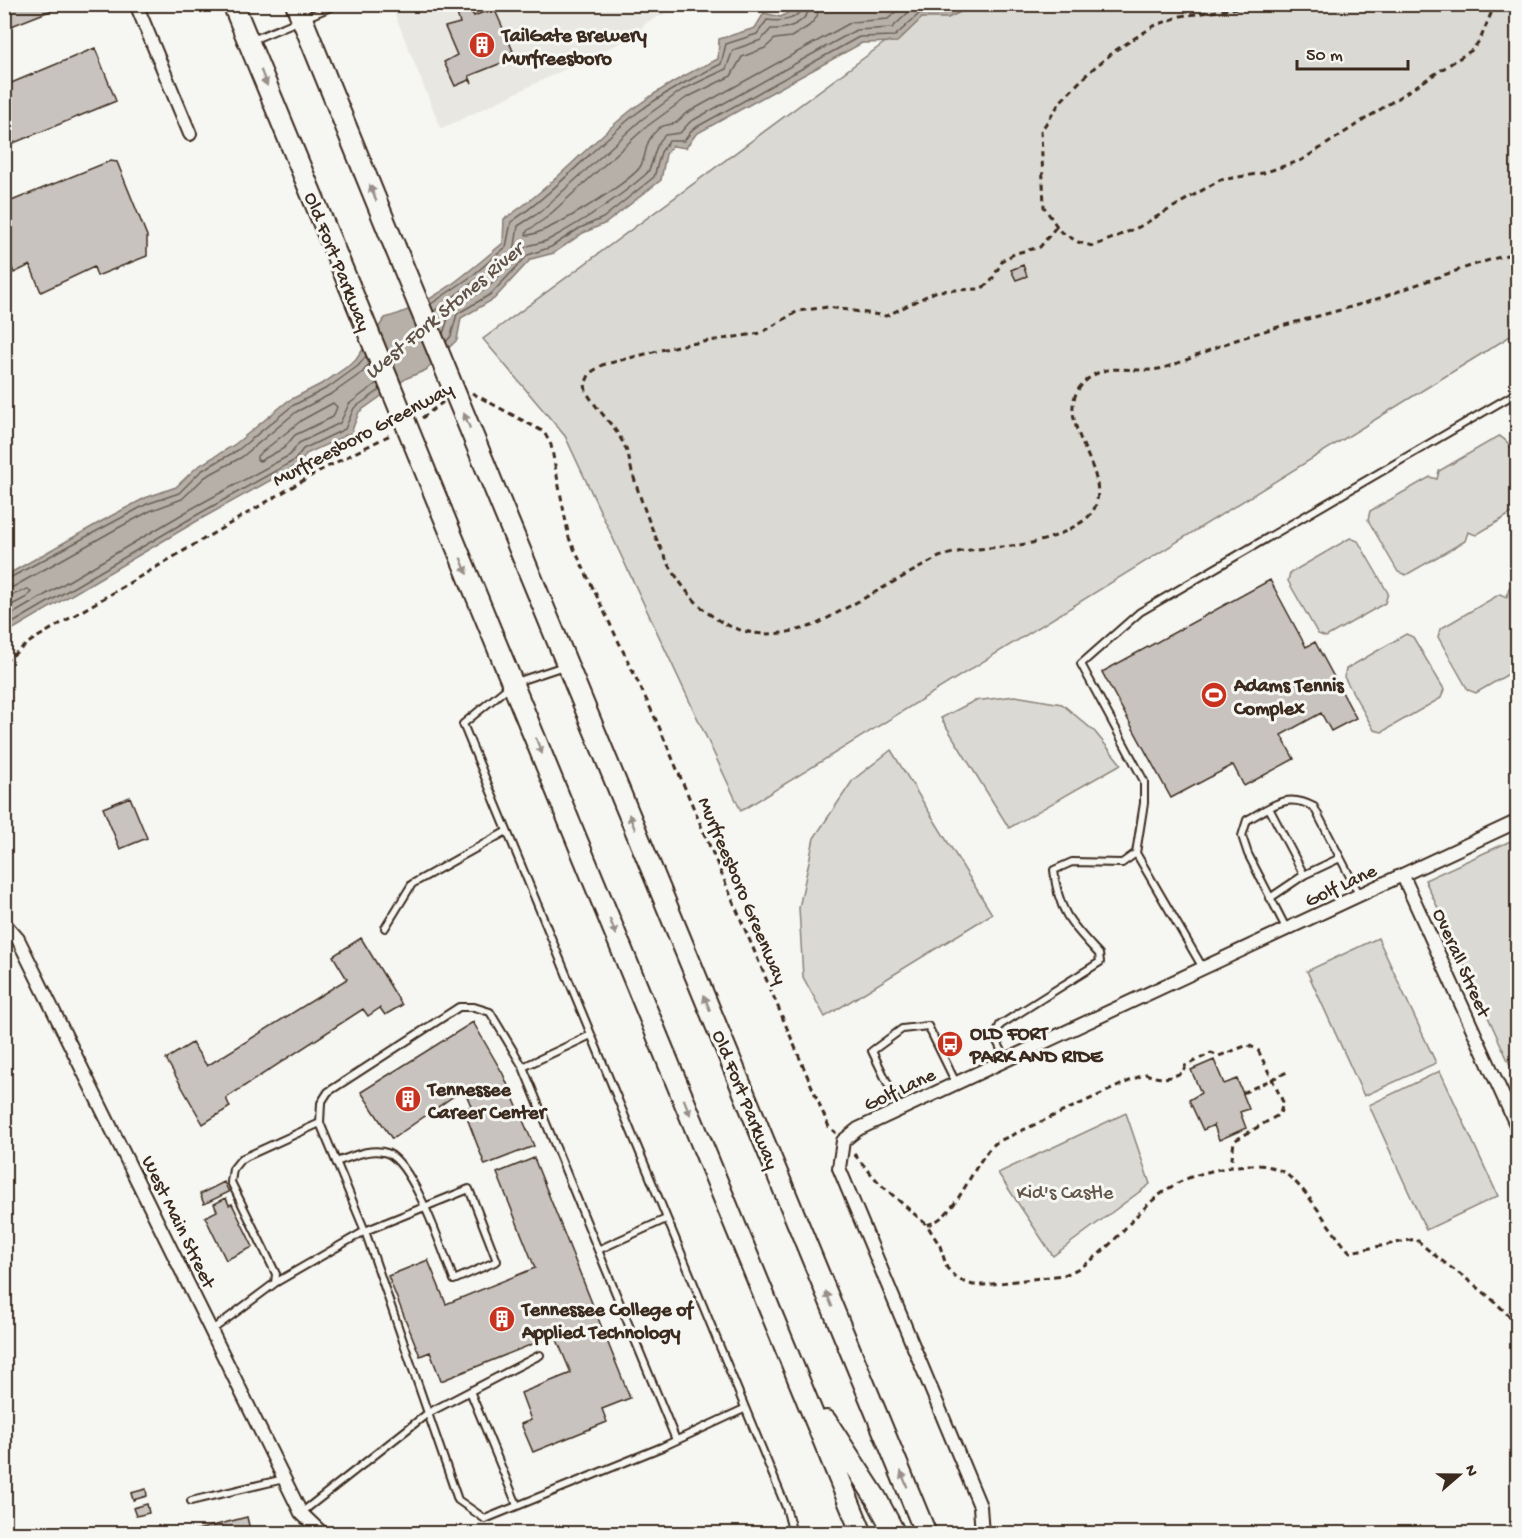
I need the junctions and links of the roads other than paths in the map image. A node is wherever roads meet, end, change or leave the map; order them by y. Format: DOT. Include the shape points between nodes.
graph roads {
  1 [pos="136,4"];
  2 [pos="234,4"];
  3 [pos="338,4"];
  4 [pos="299,12"];
  5 [pos="249,41"];
  6 [pos="190,134"];
  7 [pos="1518,392"];
  8 [pos="567,665"];
  9 [pos="513,683"];
  10 [pos="1269,808"];
  11 [pos="1518,821"];
  12 [pos="507,831"];
  13 [pos="1136,853"];
  14 [pos="1341,858"];
  15 [pos="1304,875"];
  16 [pos="1403,876"];
  17 [pos="1360,896"];
  18 [pos="1270,898"];
  19 [pos="4,923"];
  20 [pos="385,928"];
  21 [pos="1287,930"];
  22 [pos="1203,969"];
  23 [pos="591,1035"];
  24 [pos="1007,1060"];
  25 [pos="523,1067"];
  26 [pos="957,1083"];
  27 [pos="901,1109"];
  28 [pos="320,1123"];
  29 [pos="1518,1129"];
  30 [pos="336,1162"];
  31 [pos="424,1205"];
  32 [pos="666,1219"];
  33 [pos="365,1231"];
  34 [pos="598,1250"];
  35 [pos="275,1283"];
  36 [pos="212,1330"];
  37 [pos="540,1355"];
  38 [pos="800,1381"];
  39 [pos="470,1391"];
  40 [pos="744,1409"];
  41 [pos="428,1413"];
  42 [pos="676,1440"];
  43 [pos="285,1479"];
  44 [pos="191,1502"];
  45 [pos="518,1505"];
  46 [pos="301,1513"];
  47 [pos="323,1533"];
  48 [pos="793,1533"];
  49 [pos="862,1533"];
  50 [pos="895,1533"];
  51 [pos="926,1533"];
  52 [pos="982,1533"];
  1 -- 6 [label="street"];
  2 -- 5 [label="main road, Old Fort Parkway"];
  3 -- 4 [label="lane"];
  4 -- 5 [label="lane"];
  8 -- 4 [label="main road, Old Fort Parkway, one-way, bridge"];
  5 -- 9 [label="main road, Old Fort Parkway, one-way, bridge"];
  7 -- 13 [label="lane" via="1140,612 1081,664 1144,781"];
  8 -- 9 [label="lane"];
  51 -- 8 [label="main road, Old Fort Parkway, one-way"];
  9 -- 12 [label="lane" via="464,724"];
  9 -- 38 [label="main road, Old Fort Parkway, one-way"];
  10 -- 14 [label="lane" via="1285,800 1300,800 1314,807"];
  10 -- 15 [label="lane"];
  10 -- 18 [label="lane" via="1247,820 1242,836"];
  11 -- 16 [label="street, Golf Lane"];
  12 -- 20 [label="lane" via="412,884"];
  12 -- 23 [label="lane"];
  13 -- 22 [label="lane"];
  13 -- 24 [label="lane" via="1122,863 1072,862 1054,870 1056,895 1066,916 1099,954 1100,962 1000,1025 995,1037"];
  14 -- 15 [label="lane"];
  14 -- 17 [label="lane"];
  15 -- 18 [label="lane"];
  16 -- 17 [label="street, Golf Lane"];
  16 -- 29 [label="street, Overall Street"];
  17 -- 21 [label="street, Golf Lane"];
  18 -- 21 [label="lane"];
  19 -- 36 [label="street, West Main Street" via="18,939"];
  21 -- 22 [label="street, Golf Lane"];
  22 -- 24 [label="street, Golf Lane"];
  23 -- 25 [label="lane"];
  23 -- 32 [label="lane"];
  24 -- 26 [label="street, Golf Lane"];
  25 -- 28 [label="lane" via="490,1012 459,1007 328,1092 321,1103"];
  25 -- 34 [label="lane"];
  26 -- 27 [label="street, Golf Lane"];
  26 -- 27 [label="lane" via="928,1026 902,1029 872,1050"];
  27 -- 52 [label="street, Golf Lane" via="858,1129 843,1141 839,1168 980,1506"];
  28 -- 30 [label="lane"];
  28 -- 35 [label="lane" via="241,1159 233,1169 231,1182 276,1274"];
  30 -- 31 [label="lane" via="369,1152 387,1153 403,1167"];
  30 -- 33 [label="lane"];
  31 -- 31 [label="lane" via="469,1189 497,1261 454,1280"];
  31 -- 33 [label="lane"];
  32 -- 34 [label="lane"];
  32 -- 40 [label="lane"];
  33 -- 35 [label="lane"];
  33 -- 41 [label="lane"];
  34 -- 42 [label="lane"];
  35 -- 36 [label="lane"];
  36 -- 43 [label="street, West Main Street"];
  37 -- 39 [label="lane"];
  38 -- 49 [label="main road, Old Fort Parkway"];
  38 -- 50 [label="main road"];
  39 -- 41 [label="lane"];
  39 -- 45 [label="lane"];
  40 -- 42 [label="lane"];
  40 -- 48 [label="lane"];
  41 -- 45 [label="lane" via="458,1500 485,1519"];
  41 -- 46 [label="lane"];
  42 -- 45 [label="lane"];
  43 -- 44 [label="lane"];
  43 -- 46 [label="street, West Main Street"];
  46 -- 47 [label="street, West Main Street"];
}
